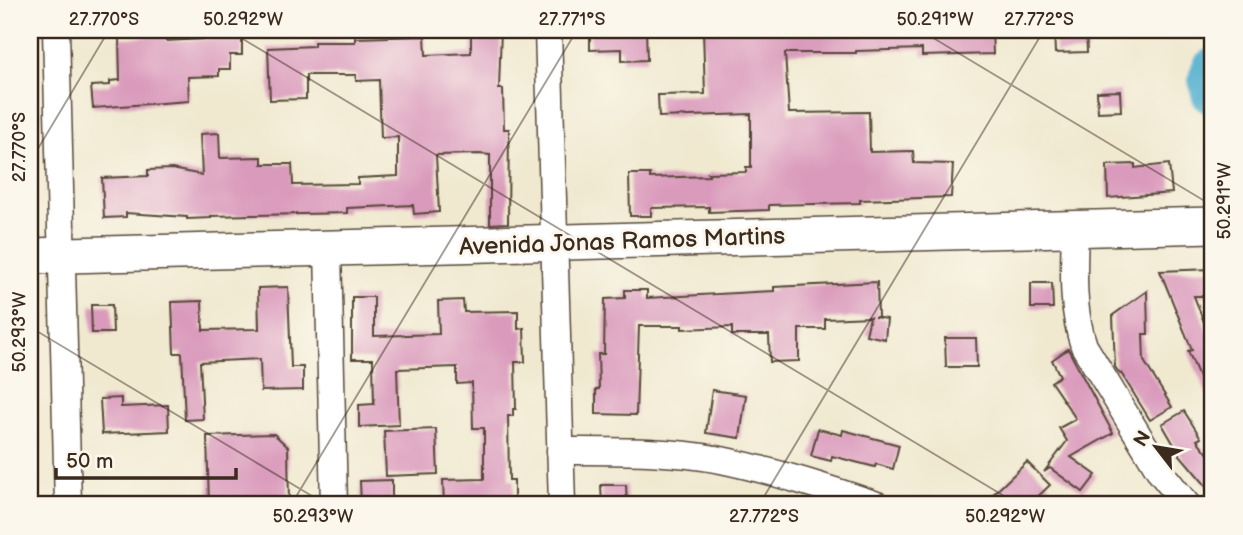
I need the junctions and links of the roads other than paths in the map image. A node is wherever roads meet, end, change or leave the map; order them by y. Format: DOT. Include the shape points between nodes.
graph roads {
  1 [pos="56,30"];
  2 [pos="548,30"];
  3 [pos="1213,225"];
  4 [pos="1075,229"];
  5 [pos="554,243"];
  6 [pos="328,249"];
  7 [pos="46,256"];
  8 [pos="560,451"];
  9 [pos="68,505"];
  10 [pos="334,505"];
  11 [pos="562,505"];
  12 [pos="877,505"];
  13 [pos="1187,505"];
  1 -- 7 [label="street"];
  2 -- 5 [label="street"];
  3 -- 4 [label="main road, Avenida Jonas Ramos Martins"];
  4 -- 5 [label="main road, Avenida Jonas Ramos Martins"];
  4 -- 13 [label="street" via="1074,297 1084,346 1161,472"];
  5 -- 6 [label="main road, Avenida Jonas Ramos Martins"];
  5 -- 8 [label="street"];
  6 -- 7 [label="main road, Avenida Jonas Ramos Martins"];
  6 -- 10 [label="street"];
  7 -- 9 [label="street"];
  8 -- 11 [label="street"];
  8 -- 12 [label="street" via="644,451 720,460"];
}
